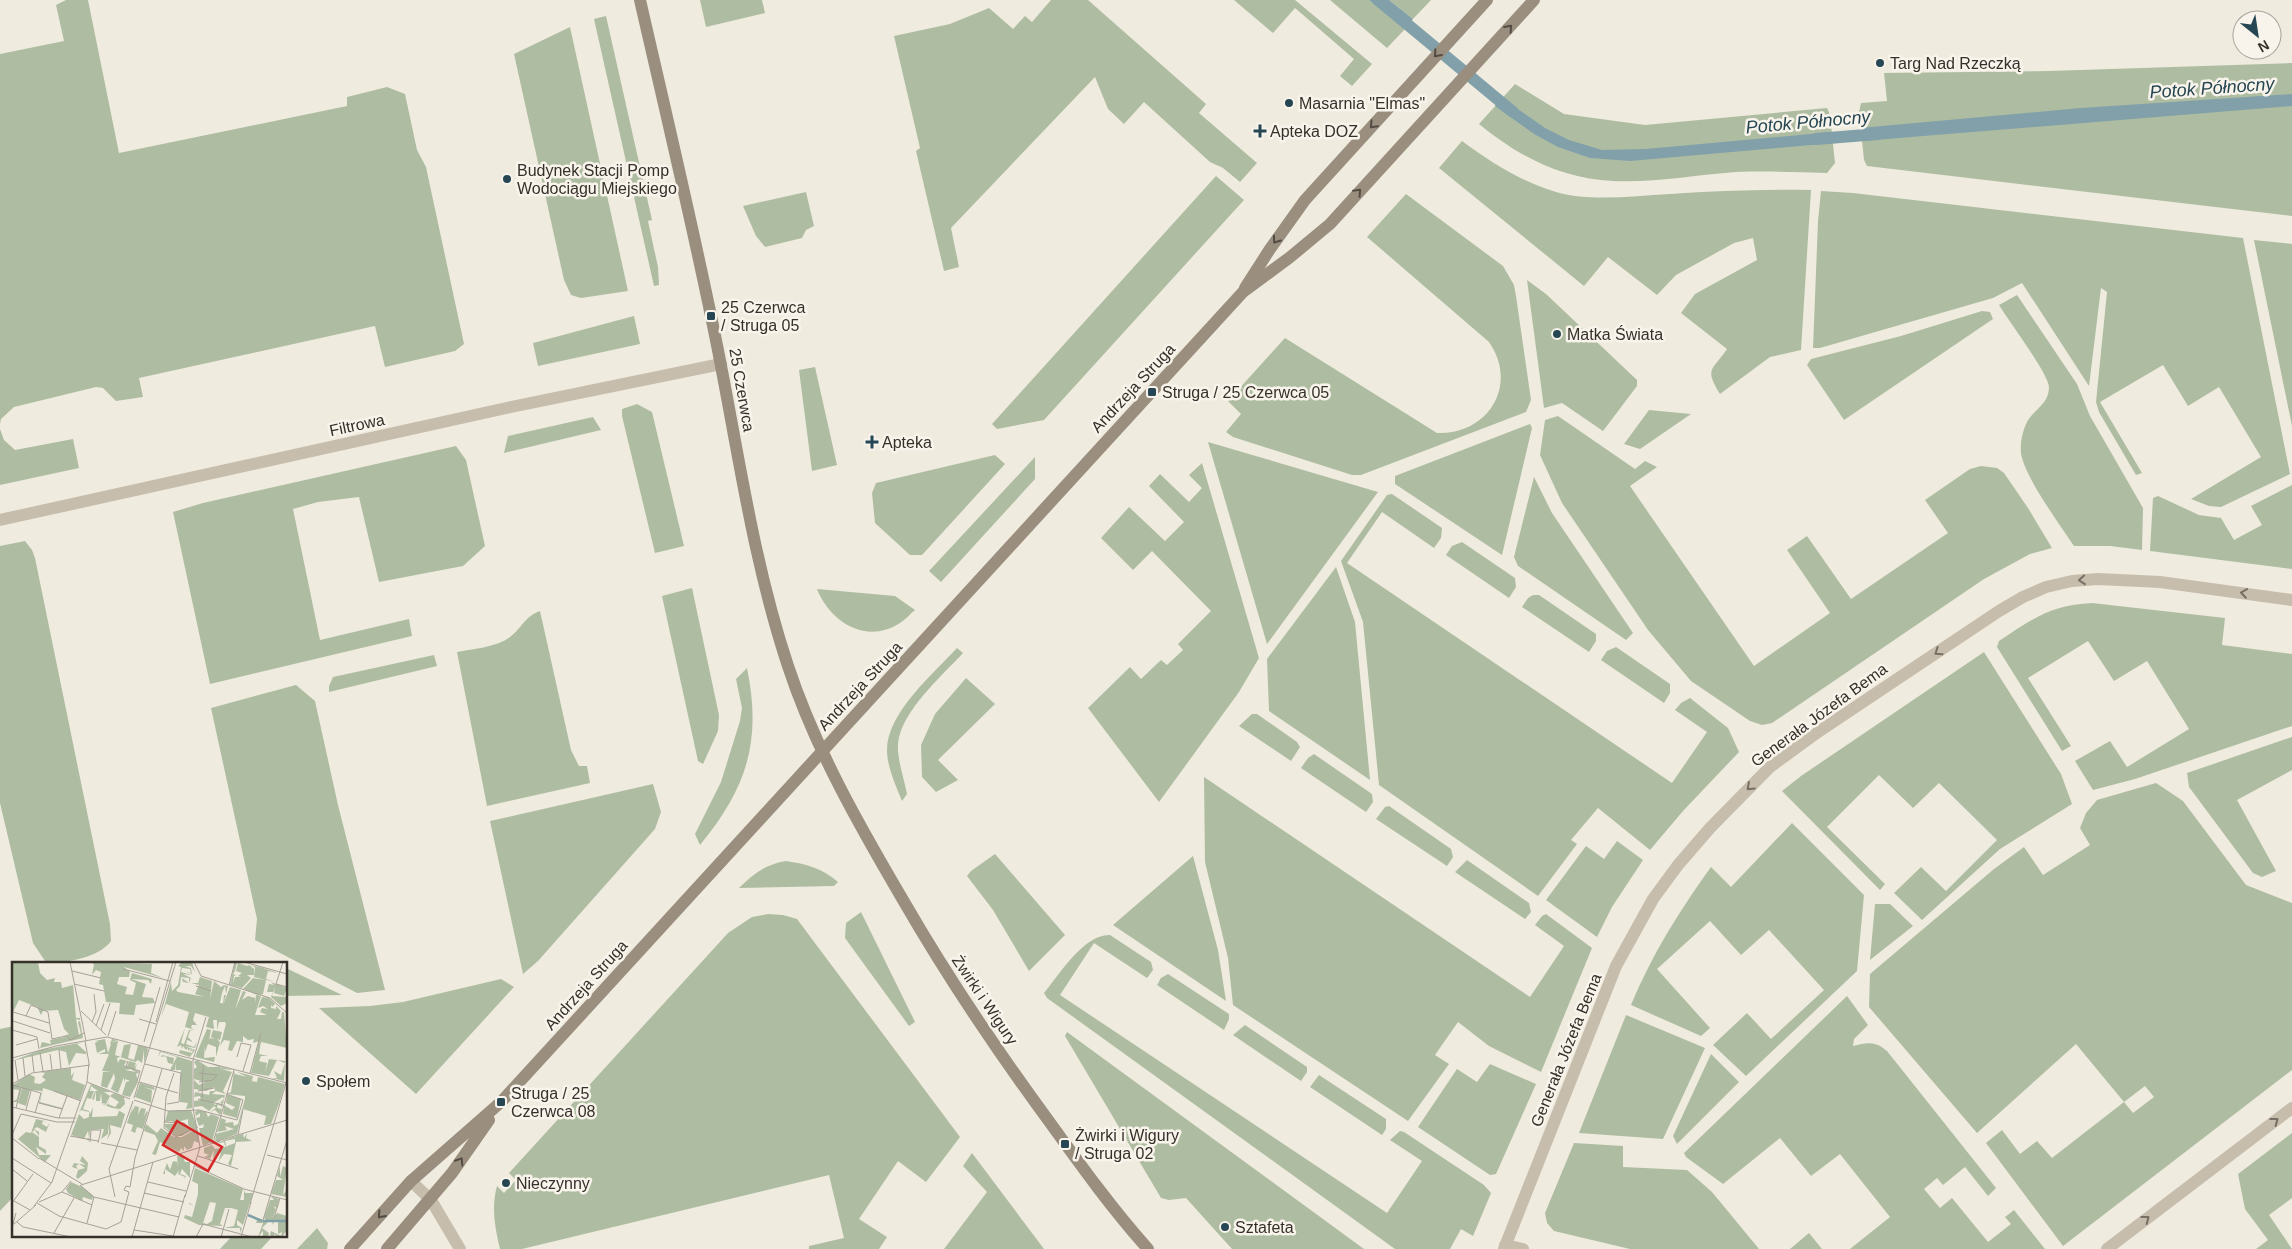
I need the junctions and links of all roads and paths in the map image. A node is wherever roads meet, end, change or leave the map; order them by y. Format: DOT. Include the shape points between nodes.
graph roads {
  1 [pos="640,0"];
  2 [pos="1487,0"];
  3 [pos="1534,0"];
  4 [pos="1243,292"];
  5 [pos="721,364"];
  6 [pos="0,520"];
  7 [pos="2292,600"];
  8 [pos="822,751"];
  9 [pos="501,1102"];
  10 [pos="2292,1108"];
  11 [pos="411,1181"];
  12 [pos="431,1200"];
  13 [pos="1505,1247"];
  14 [pos="350,1249"];
  15 [pos="387,1249"];
  16 [pos="460,1249"];
  17 [pos="1148,1249"];
  18 [pos="1523,1249"];
  19 [pos="2107,1249"];
  1 -- 5 [label="street, 25 Czerwca"];
  2 -- 4 [label="street, Andrzeja Struga, one-way" via="1305,200"];
  4 -- 3 [label="street, Andrzeja Struga, one-way" via="1330,224"];
  4 -- 8 [label="street, Andrzeja Struga"];
  5 -- 6 [label="street, Filtrowa"];
  5 -- 8 [label="street, 25 Czerwca" via="768,595 787,664"];
  7 -- 13 [label="street, Generała Józefa Bema, one-way" via="2130,580 2072,581 2046,587 1999,611 1770,767 1678,865 1631,935"];
  8 -- 9 [label="street, Andrzeja Struga"];
  8 -- 17 [label="street, Żwirki i Wigury" via="873,849 941,964 1080,1166"];
  9 -- 11 [label="street, Andrzeja Struga"];
  12 -- 9 [label="street, Andrzeja Struga, one-way"];
  19 -- 10 [label="street, one-way"];
  11 -- 12 [label="street"];
  11 -- 14 [label="street, Andrzeja Struga, one-way"];
  12 -- 15 [label="street, Andrzeja Struga"];
  12 -- 16 [label="street"];
  13 -- 18 [label="street"];
}
